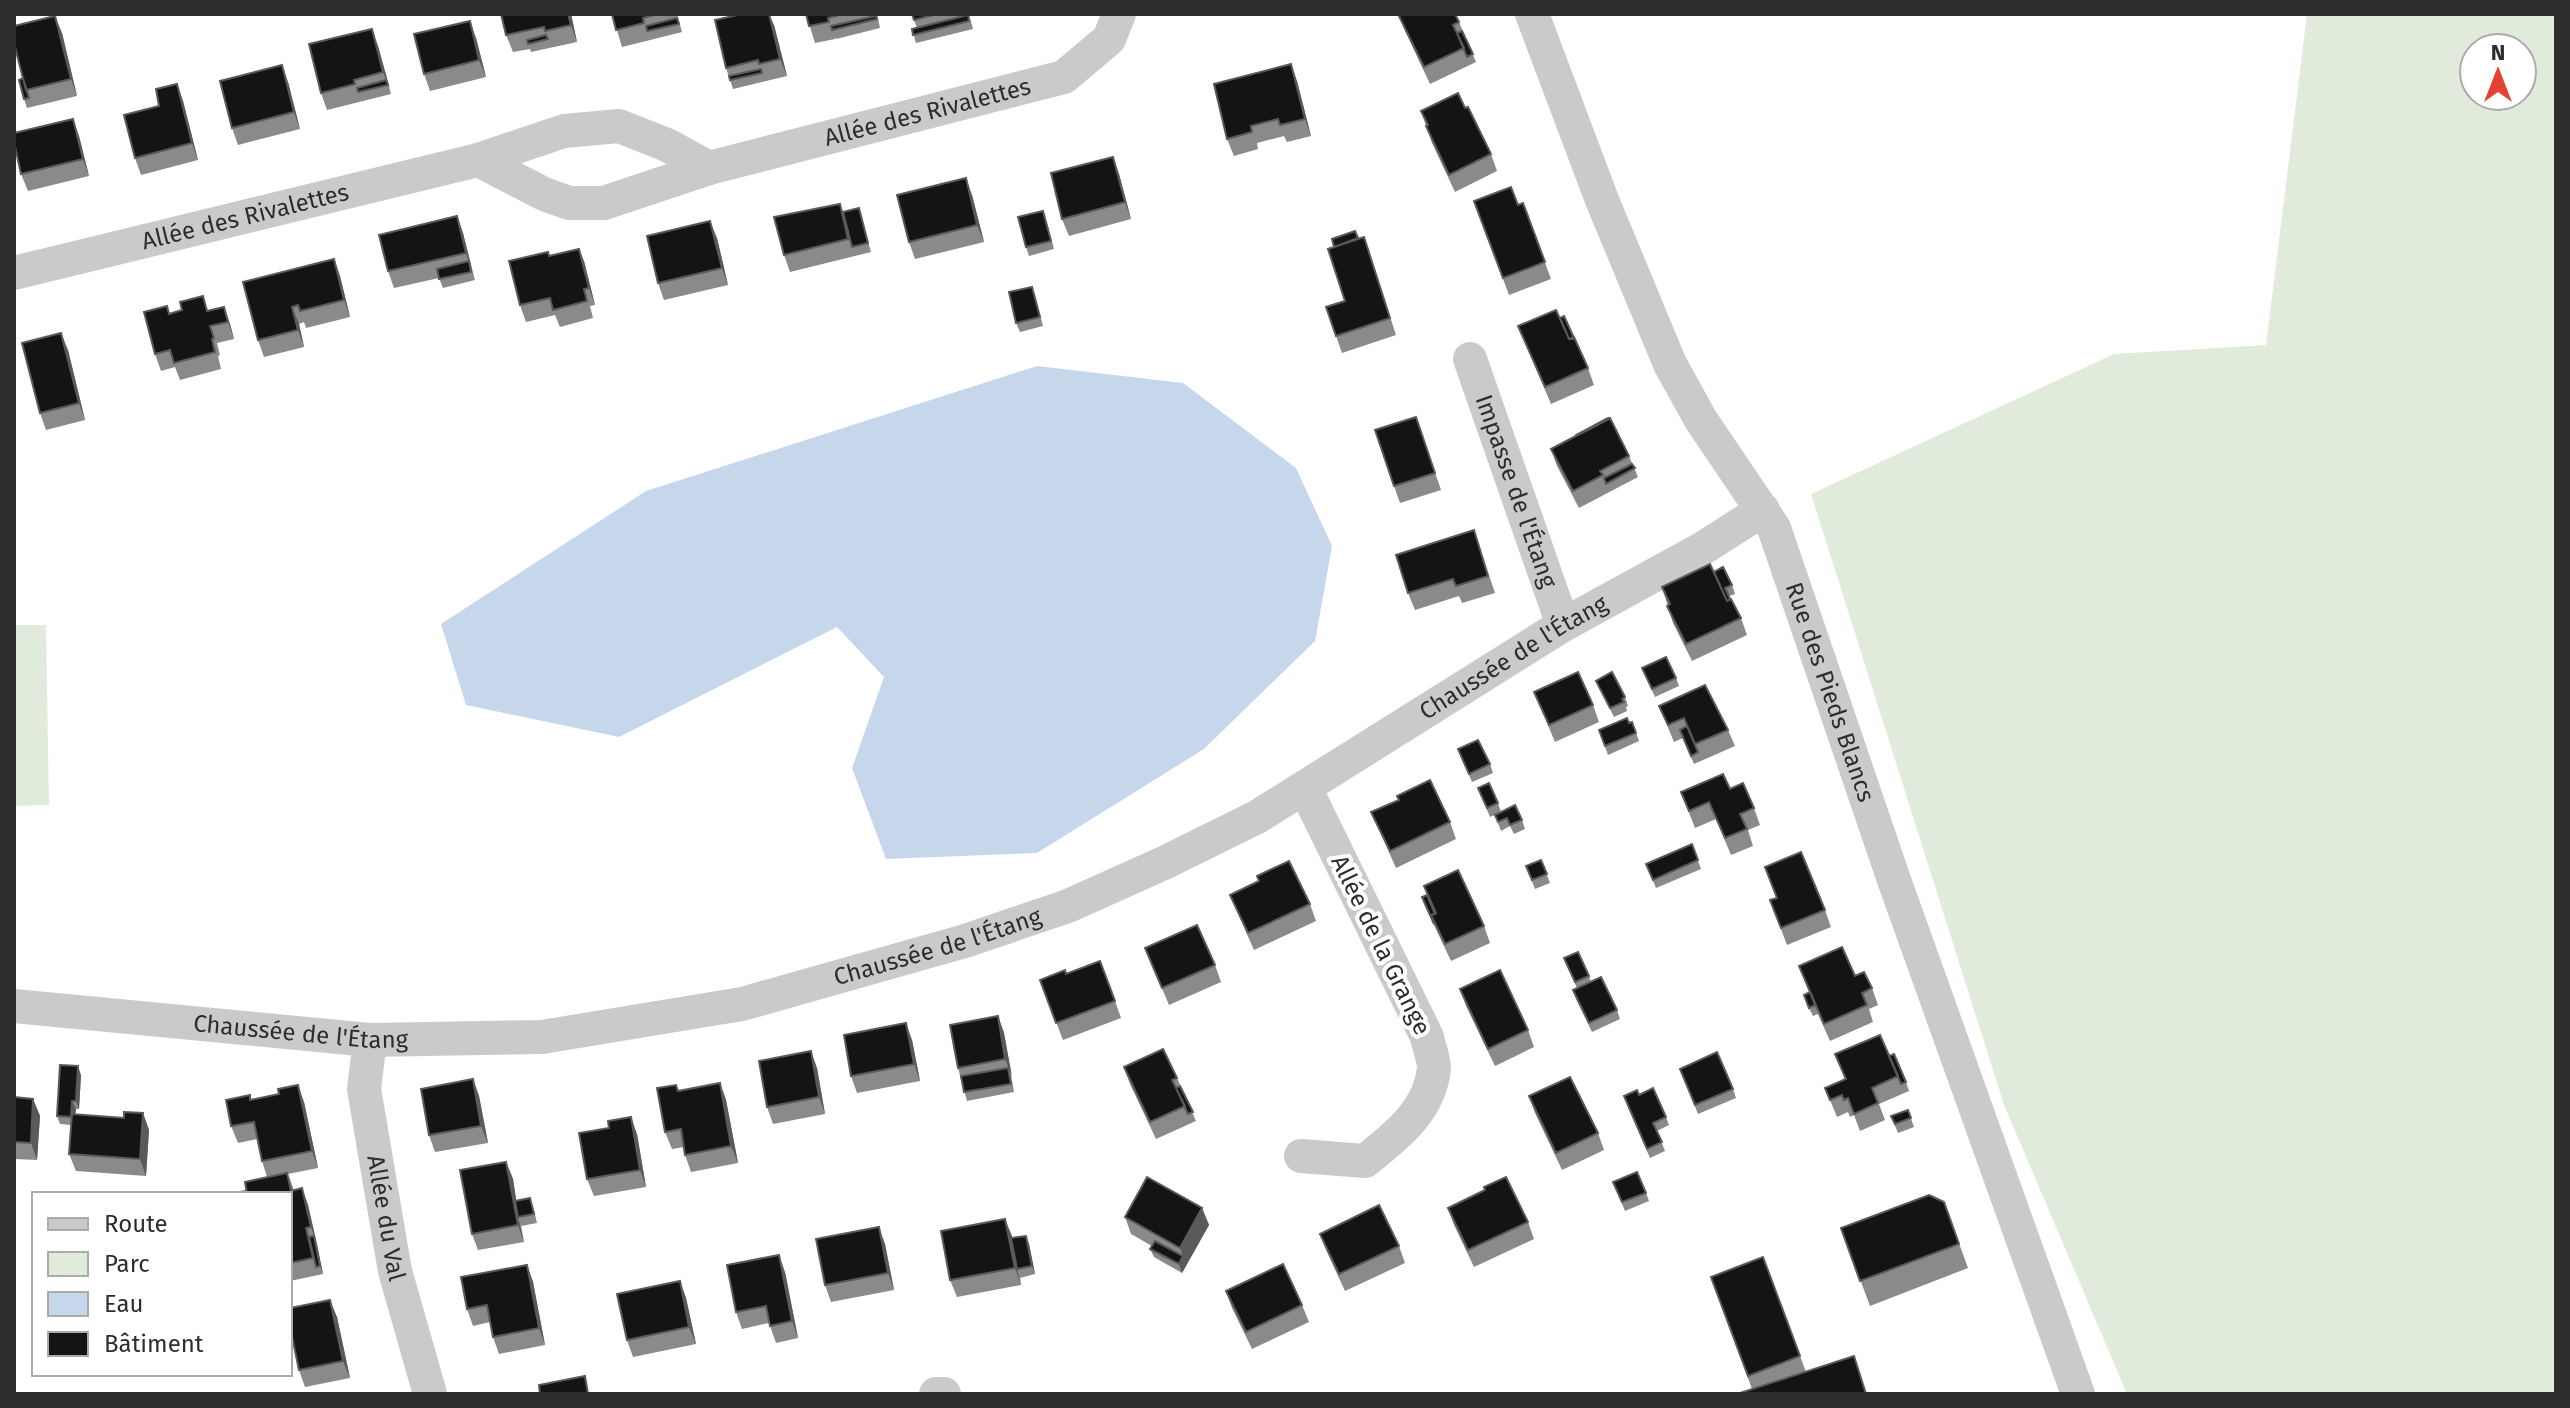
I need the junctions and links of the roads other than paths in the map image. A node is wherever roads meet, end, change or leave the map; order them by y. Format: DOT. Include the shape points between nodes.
graph roads {
  1 [pos="1119,14"];
  2 [pos="1532,14"];
  3 [pos="478,160"];
  4 [pos="709,168"];
  5 [pos="14,273"];
  6 [pos="1470,359"];
  7 [pos="1763,510"];
  8 [pos="1563,625"];
  9 [pos="1305,788"];
  10 [pos="14,1006"];
  11 [pos="370,1040"];
  12 [pos="1301,1156"];
  13 [pos="430,1394"];
  14 [pos="936,1394"];
  15 [pos="944,1394"];
  16 [pos="2078,1394"];
  1 -- 4 [label="street, Allée des Rivalettes" via="1109,39 1064,77"];
  2 -- 7 [label="street, Rue des Pieds Blancs" via="1670,364"];
  3 -- 4 [label="street, Allée des Rivalettes" via="564,131 619,126"];
  3 -- 4 [label="street, Allée des Rivalettes" via="569,203 604,203"];
  3 -- 5 [label="street, Allée des Rivalettes"];
  6 -- 8 [label="street, Impasse de l'Étang"];
  7 -- 8 [label="street, Chaussée de l'Étang"];
  7 -- 16 [label="street, Rue des Pieds Blancs" via="1774,528"];
  8 -- 9 [label="street, Chaussée de l'Étang"];
  9 -- 11 [label="street, Chaussée de l'Étang" via="1257,817 1068,906 742,1004 542,1037"];
  9 -- 12 [label="street, Allée de la Grange" via="1427,1037 1434,1066 1425,1100 1406,1128 1365,1161"];
  10 -- 11 [label="street, Chaussée de l'Étang"];
  11 -- 13 [label="street, Allée du Val" via="364,1089 395,1271"];
  14 -- 15 [label="street"];
}
